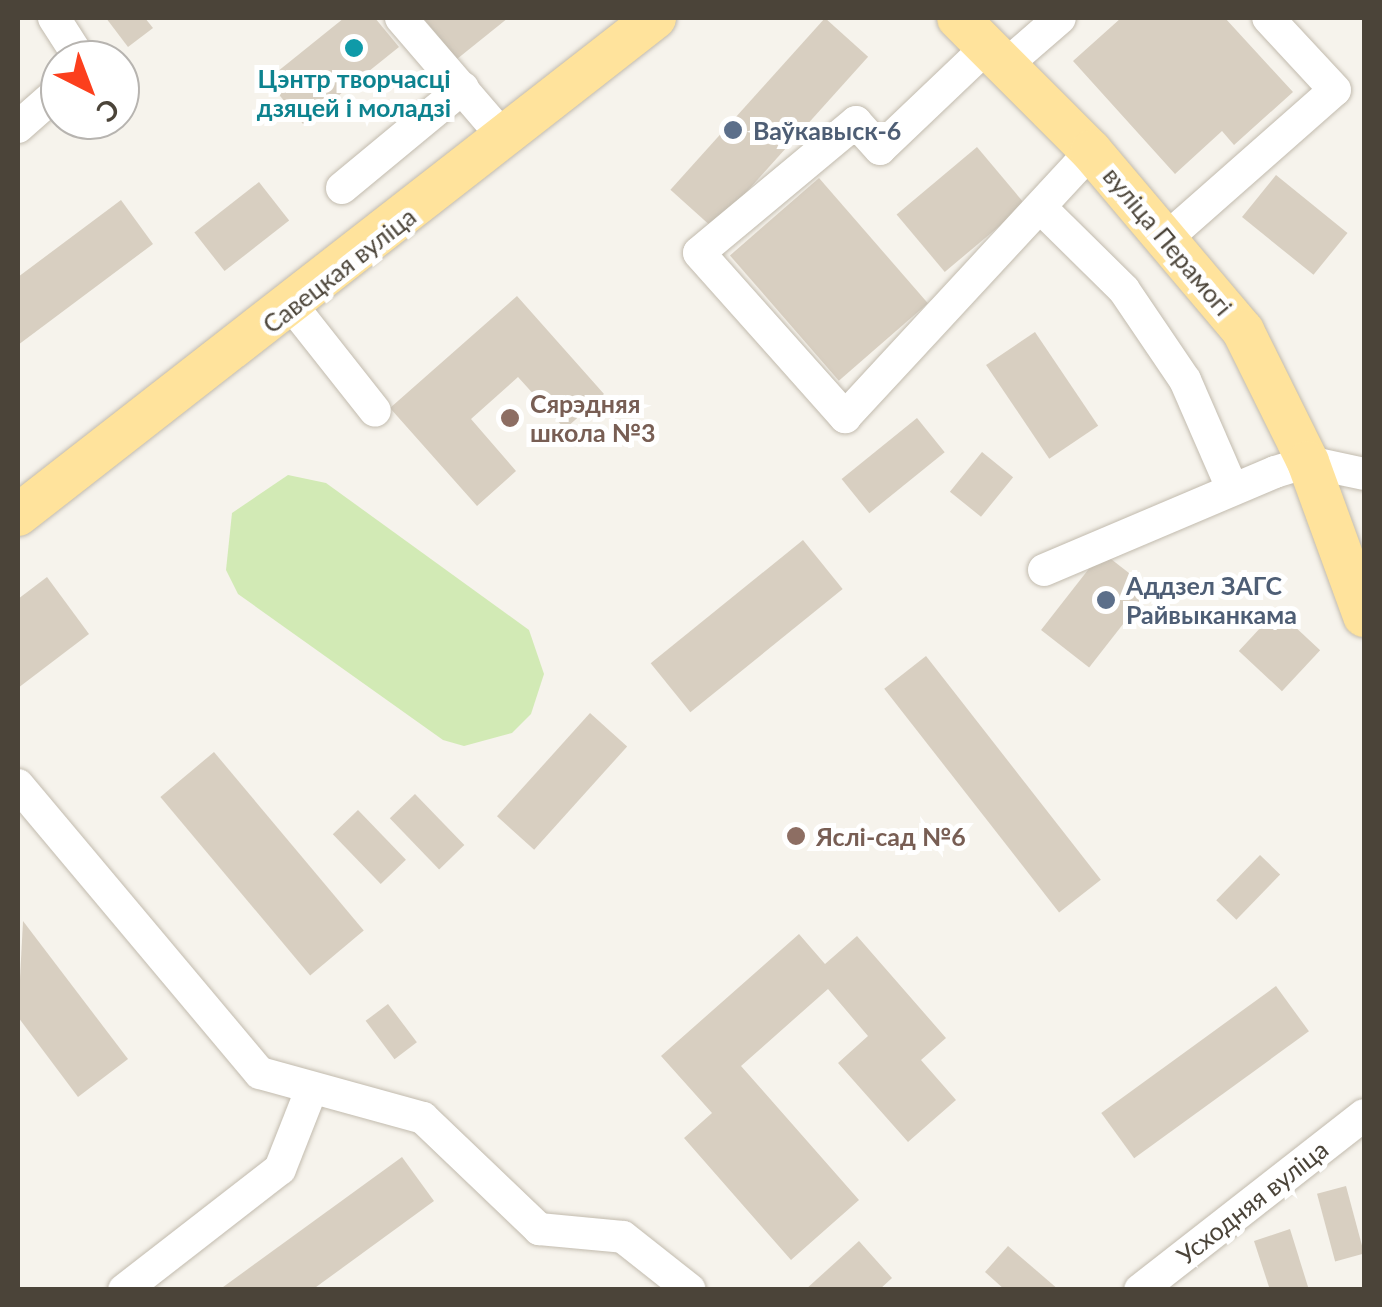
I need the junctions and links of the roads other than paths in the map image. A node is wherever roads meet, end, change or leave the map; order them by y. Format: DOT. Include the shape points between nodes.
graph roads {
  1 [pos="54,18"];
  2 [pos="401,18"];
  3 [pos="655,18"];
  4 [pos="1060,18"];
  5 [pos="1268,18"];
  6 [pos="69,40"];
  7 [pos="984,43"];
  8 [pos="463,88"];
  9 [pos="40,108"];
  10 [pos="18,127"];
  11 [pos="505,139"];
  12 [pos="1092,150"];
  13 [pos="342,188"];
  14 [pos="1042,208"];
  15 [pos="1168,237"];
  16 [pos="293,307"];
  17 [pos="375,411"];
  18 [pos="1308,462"];
  19 [pos="1364,474"];
  20 [pos="1232,488"];
  21 [pos="18,516"];
  22 [pos="1044,570"];
  23 [pos="1364,616"];
  24 [pos="18,785"];
  25 [pos="310,1093"];
  26 [pos="1364,1115"];
  27 [pos="124,1290"];
  28 [pos="690,1290"];
  29 [pos="1140,1290"];
  1 -- 6 [label="street"];
  2 -- 8 [label="street"];
  3 -- 11 [label="main road, Савецкая вуліца"];
  4 -- 7 [label="street"];
  5 -- 15 [label="street" via="1335,90"];
  7 -- 12 [label="main road, вуліца Перамогі"];
  7 -- 14 [label="street" via="880,149 856,122 699,253 845,417"];
  8 -- 11 [label="street"];
  8 -- 13 [label="street"];
  9 -- 10 [label="street"];
  11 -- 16 [label="main road, Савецкая вуліца"];
  12 -- 14 [label="street"];
  12 -- 15 [label="main road, вуліца Перамогі"];
  14 -- 20 [label="street" via="1124,290 1165,350"];
  15 -- 18 [label="main road, вуліца Перамогі" via="1243,331"];
  16 -- 17 [label="street"];
  16 -- 21 [label="main road, Савецкая вуліца"];
  18 -- 19 [label="street"];
  18 -- 20 [label="street"];
  18 -- 23 [label="main road, вуліца Перамогі"];
  20 -- 22 [label="street"];
  24 -- 25 [label="street" via="260,1073"];
  25 -- 27 [label="street" via="280,1169"];
  25 -- 28 [label="street" via="423,1118 539,1229 623,1237"];
  26 -- 29 [label="street, Усходняя вуліца"];
}
